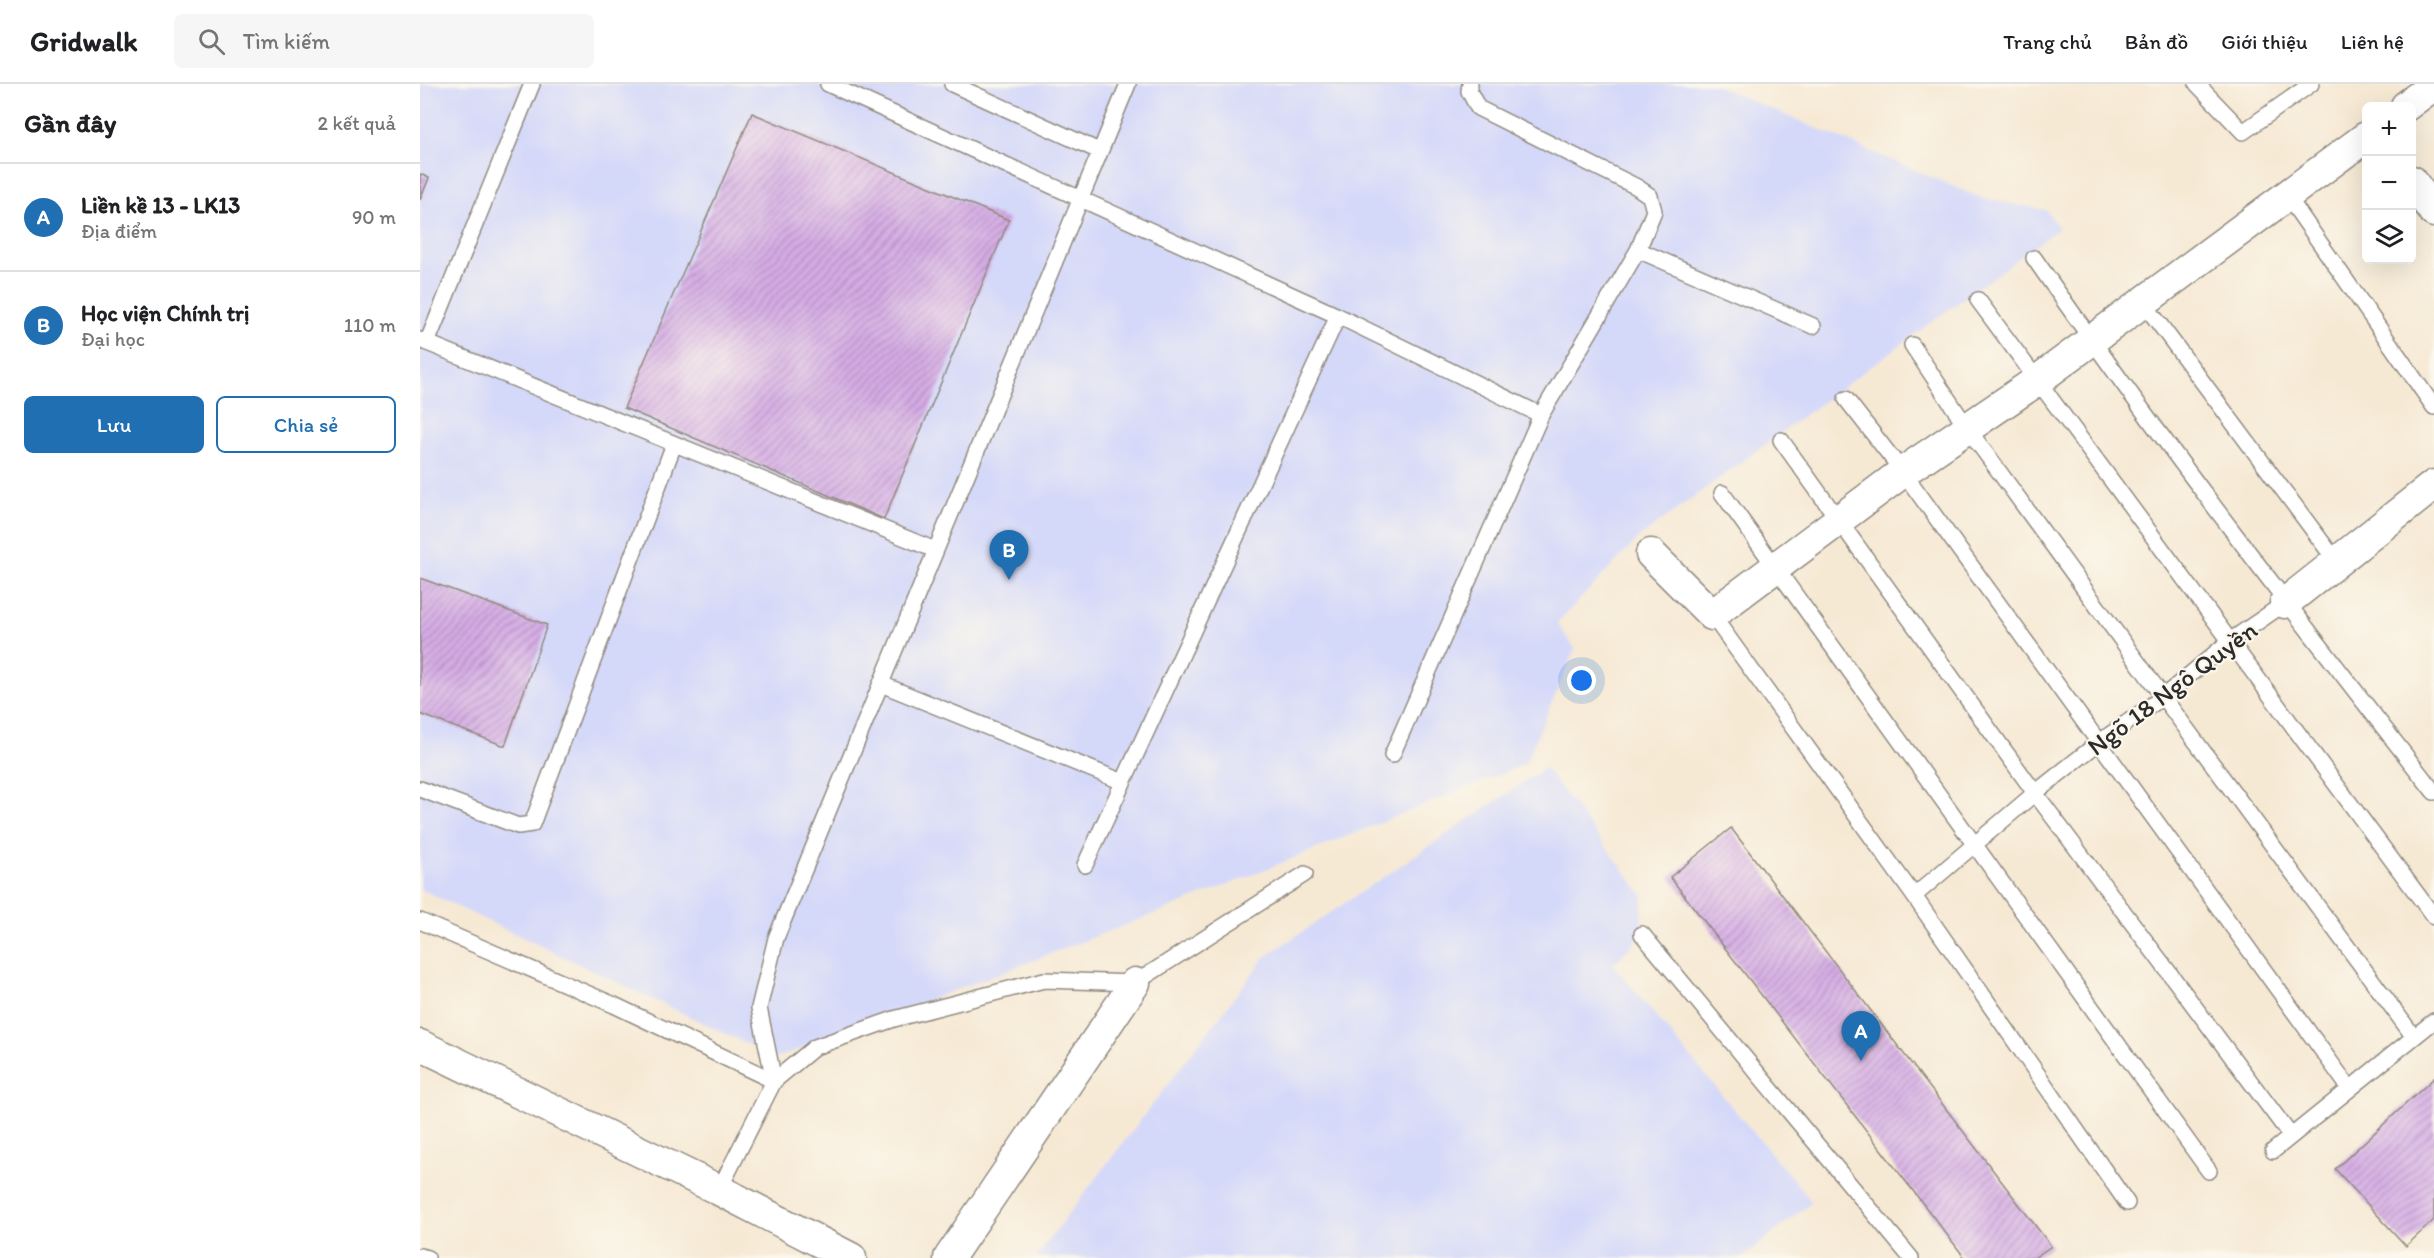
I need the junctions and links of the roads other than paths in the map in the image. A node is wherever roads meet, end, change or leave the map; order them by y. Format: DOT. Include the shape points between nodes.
graph roads {
  1 [pos="532,84"];
  2 [pos="828,84"];
  3 [pos="952,84"];
  4 [pos="1128,84"];
  5 [pos="1470,84"];
  6 [pos="2197,84"];
  7 [pos="2311,84"];
  8 [pos="2434,85"];
  9 [pos="2411,102"];
  10 [pos="2362,141"];
  11 [pos="1099,151"];
  12 [pos="2416,187"];
  13 [pos="2288,197"];
  14 [pos="1078,199"];
  15 [pos="2434,212"];
  16 [pos="1638,250"];
  17 [pos="2034,258"];
  18 [pos="1977,300"];
  19 [pos="2143,302"];
  20 [pos="1338,316"];
  21 [pos="1813,326"];
  22 [pos="2091,339"];
  23 [pos="423,341"];
  24 [pos="1912,345"];
  25 [pos="2038,380"];
  26 [pos="1846,399"];
  27 [pos="2434,407"];
  28 [pos="1541,415"];
  29 [pos="1968,429"];
  30 [pos="1781,440"];
  31 [pos="674,444"];
  32 [pos="1903,472"];
  33 [pos="2434,485"];
  34 [pos="1722,493"];
  35 [pos="1837,521"];
  36 [pos="935,550"];
  37 [pos="1651,554"];
  38 [pos="2336,561"];
  39 [pos="1774,568"];
  40 [pos="2285,603"];
  41 [pos="1712,615"];
  42 [pos="2230,641"];
  43 [pos="881,684"];
  44 [pos="2163,697"];
  45 [pos="2098,743"];
  46 [pos="1392,755"];
  47 [pos="1123,782"];
  48 [pos="420,789"];
  49 [pos="2434,792"];
  50 [pos="2035,793"];
  51 [pos="1974,845"];
  52 [pos="1085,865"];
  53 [pos="1305,874"];
  54 [pos="1914,896"];
  55 [pos="2434,917"];
  56 [pos="420,921"];
  57 [pos="1642,934"];
  58 [pos="1136,983"];
  59 [pos="2434,1021"];
  60 [pos="2414,1037"];
  61 [pos="420,1045"];
  62 [pos="774,1081"];
  63 [pos="2350,1089"];
  64 [pos="2291,1136"];
  65 [pos="2273,1151"];
  66 [pos="2209,1171"];
  67 [pos="718,1190"];
  68 [pos="2127,1203"];
  69 [pos="420,1256"];
  70 [pos="427,1258"];
  71 [pos="851,1258"];
  72 [pos="949,1258"];
  73 [pos="1911,1258"];
  1 -- 23 [label="lane"];
  2 -- 14 [label="lane"];
  3 -- 11 [label="lane"];
  4 -- 11 [label="lane"];
  5 -- 16 [label="lane" via="1469,92 1478,108 1650,196 1654,211"];
  6 -- 7 [label="lane" via="2243,132"];
  8 -- 9 [label="street"];
  10 -- 13 [label="street"];
  11 -- 14 [label="lane"];
  12 -- 15 [label="street"];
  13 -- 19 [label="street"];
  13 -- 27 [label="lane"];
  14 -- 20 [label="lane"];
  14 -- 36 [label="lane"];
  16 -- 21 [label="lane"];
  16 -- 28 [label="lane"];
  17 -- 22 [label="lane"];
  18 -- 25 [label="lane"];
  19 -- 22 [label="street"];
  19 -- 38 [label="lane"];
  20 -- 28 [label="lane"];
  20 -- 47 [label="lane"];
  22 -- 25 [label="street"];
  22 -- 40 [label="lane"];
  23 -- 31 [label="lane"];
  24 -- 29 [label="lane"];
  25 -- 29 [label="street"];
  25 -- 42 [label="lane"];
  26 -- 32 [label="lane"];
  28 -- 46 [label="lane"];
  29 -- 32 [label="street"];
  29 -- 44 [label="lane"];
  30 -- 35 [label="lane"];
  31 -- 36 [label="lane"];
  31 -- 48 [label="lane" via="532,824 518,826"];
  32 -- 35 [label="street"];
  32 -- 45 [label="lane"];
  33 -- 38 [label="street, Ngõ 18 Ngô Quyền"];
  34 -- 39 [label="lane"];
  35 -- 39 [label="street"];
  35 -- 50 [label="lane"];
  36 -- 43 [label="lane"];
  37 -- 41 [label="street"];
  38 -- 40 [label="street, Ngõ 18 Ngô Quyền"];
  39 -- 41 [label="street"];
  39 -- 51 [label="lane"];
  40 -- 42 [label="lane, Ngõ 18 Ngô Quyền"];
  40 -- 49 [label="lane"];
  41 -- 54 [label="lane"];
  42 -- 44 [label="lane, Ngõ 18 Ngô Quyền"];
  42 -- 55 [label="lane"];
  43 -- 47 [label="lane"];
  43 -- 62 [label="lane" via="776,938 759,1008"];
  44 -- 45 [label="lane, Ngõ 18 Ngô Quyền"];
  44 -- 60 [label="lane"];
  45 -- 50 [label="lane, Ngõ 18 Ngô Quyền"];
  45 -- 63 [label="lane"];
  47 -- 52 [label="lane"];
  50 -- 51 [label="lane, Ngõ 18 Ngô Quyền"];
  50 -- 64 [label="lane"];
  51 -- 54 [label="lane, Ngõ 18 Ngô Quyền"];
  51 -- 66 [label="lane"];
  53 -- 58 [label="lane"];
  54 -- 68 [label="lane"];
  56 -- 62 [label="lane" via="614,1005"];
  57 -- 73 [label="lane"];
  58 -- 62 [label="lane" via="1044,980 894,1019 815,1047"];
  58 -- 72 [label="street"];
  59 -- 60 [label="lane"];
  60 -- 63 [label="lane"];
  61 -- 67 [label="street"];
  62 -- 67 [label="lane"];
  63 -- 64 [label="lane"];
  64 -- 65 [label="lane"];
  67 -- 71 [label="street"];
  69 -- 70 [label="lane"];
}
